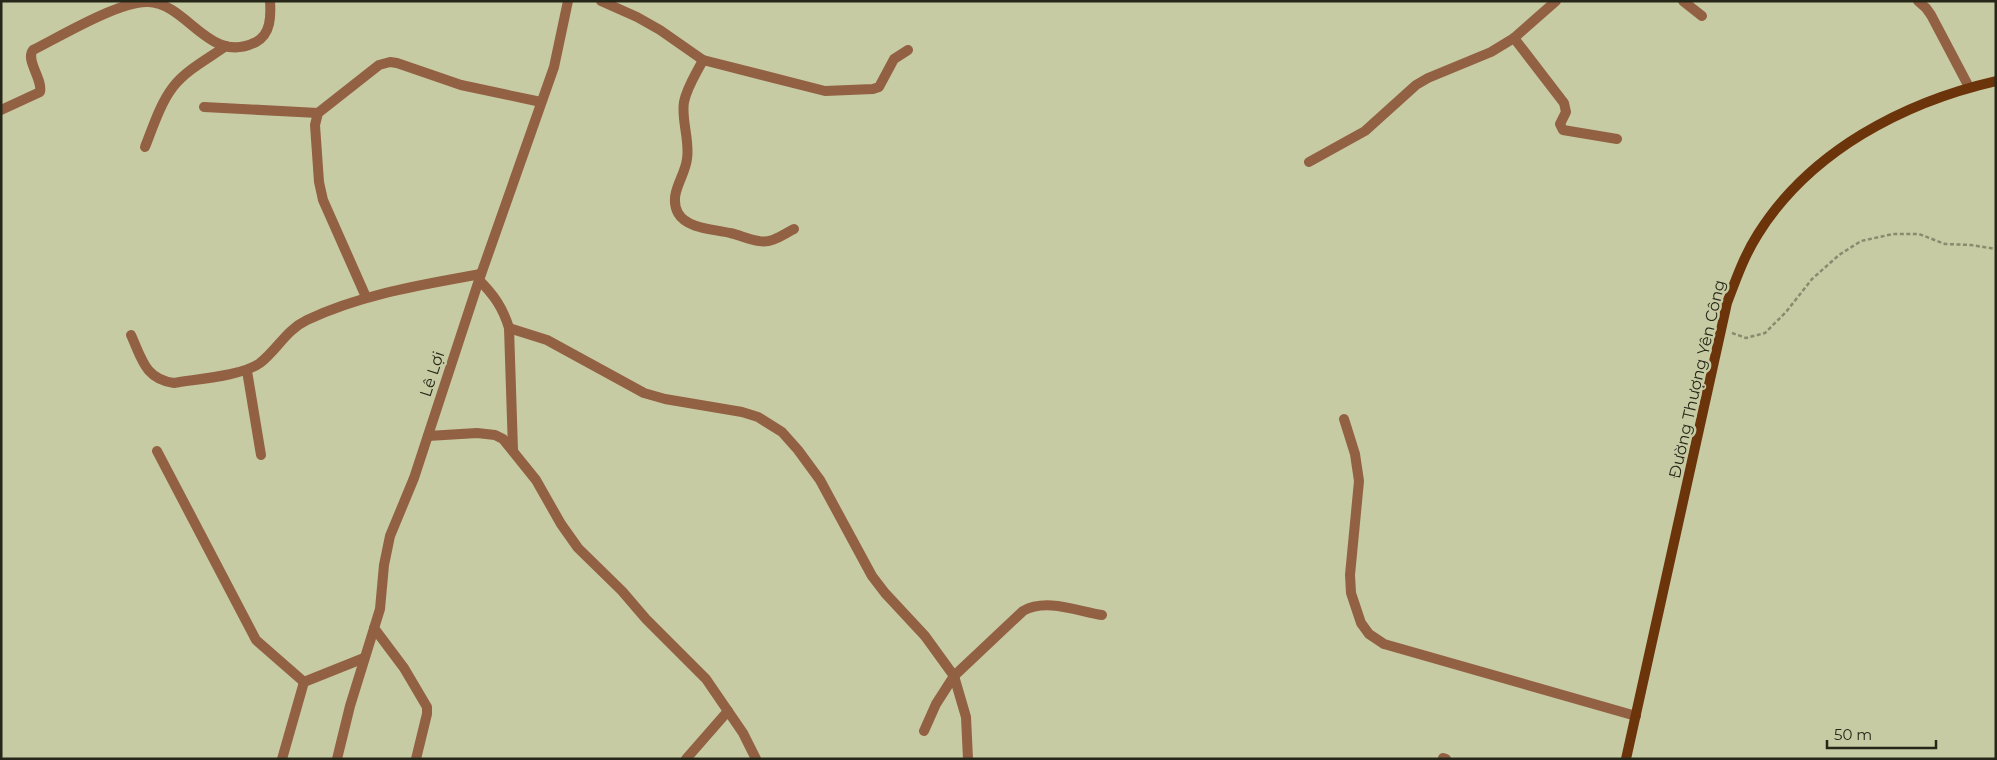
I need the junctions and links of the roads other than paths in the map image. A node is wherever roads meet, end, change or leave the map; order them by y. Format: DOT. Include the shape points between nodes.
graph roads {
  1 [pos="270,1"];
  2 [pos="568,1"];
  3 [pos="601,1"];
  4 [pos="1556,1"];
  5 [pos="1682,1"];
  6 [pos="1918,1"];
  7 [pos="1702,16"];
  8 [pos="1514,38"];
  9 [pos="226,46"];
  10 [pos="908,50"];
  11 [pos="703,60"];
  12 [pos="1996,81"];
  13 [pos="1970,87"];
  14 [pos="542,102"];
  15 [pos="204,107"];
  16 [pos="1,110"];
  17 [pos="318,113"];
  18 [pos="1617,139"];
  19 [pos="145,147"];
  20 [pos="1309,162"];
  21 [pos="794,229"];
  22 [pos="480,277"];
  23 [pos="366,297"];
  24 [pos="510,328"];
  25 [pos="131,335"];
  26 [pos="247,371"];
  27 [pos="1344,420"];
  28 [pos="428,436"];
  29 [pos="513,450"];
  30 [pos="157,451"];
  31 [pos="261,455"];
  32 [pos="1102,615"];
  33 [pos="374,628"];
  34 [pos="364,658"];
  35 [pos="954,676"];
  36 [pos="304,682"];
  37 [pos="728,711"];
  38 [pos="1636,716"];
  39 [pos="924,731"];
  40 [pos="282,759"];
  41 [pos="337,759"];
  42 [pos="416,759"];
  43 [pos="686,759"];
  44 [pos="756,759"];
  45 [pos="968,759"];
  46 [pos="1626,759"];
  1 -- 9 [label="street" via="270,23 266,33 248,45"];
  2 -- 14 [label="street, Lê Lợi" via="554,67"];
  3 -- 11 [label="street" via="660,30"];
  4 -- 8 [label="street"];
  5 -- 7 [label="street"];
  6 -- 13 [label="street" via="1926,8"];
  8 -- 18 [label="street" via="1564,103 1566,112 1560,124 1563,130"];
  8 -- 20 [label="street" via="1491,52 1422,81 1365,131"];
  9 -- 16 [label="street" via="206,37 159,3 123,6 33,50 30,57 40,92"];
  9 -- 19 [label="street" via="174,86"];
  10 -- 11 [label="street" via="894,59 882,85 873,90 818,90"];
  11 -- 21 [label="street" via="684,104 687,160 675,195 678,213 691,224 760,242"];
  12 -- 13 [label="main road, Đường Thượng Yên Công"];
  13 -- 38 [label="main road, Đường Thượng Yên Công" via="1937,97 1884,121 1818,166 1788,195 1758,233 1727,303"];
  14 -- 17 [label="street" via="461,85 390,62 379,66"];
  14 -- 22 [label="street, Lê Lợi"];
  15 -- 17 [label="street"];
  17 -- 23 [label="street" via="319,182 323,200"];
  22 -- 23 [label="street"];
  22 -- 24 [label="street" via="495,296"];
  22 -- 28 [label="street, Lê Lợi"];
  23 -- 26 [label="street" via="298,325 268,356"];
  24 -- 29 [label="street"];
  24 -- 35 [label="street" via="547,340 644,393 742,412 758,417 782,432 820,480 872,576 925,636"];
  25 -- 26 [label="street" via="147,369 164,382"];
  26 -- 31 [label="street"];
  27 -- 38 [label="street" via="1355,454 1359,481 1351,593 1361,623 1369,634 1384,644"];
  28 -- 29 [label="street" via="495,435"];
  28 -- 33 [label="street, Lê Lợi" via="390,536 380,610"];
  29 -- 37 [label="street" via="536,480 578,548 706,679"];
  30 -- 36 [label="street" via="256,640"];
  32 -- 35 [label="street" via="1046,605 1031,606"];
  33 -- 34 [label="street, Lê Lợi"];
  33 -- 42 [label="street" via="404,668 427,707"];
  34 -- 36 [label="street"];
  34 -- 41 [label="street, Lê Lợi"];
  35 -- 39 [label="street"];
  35 -- 45 [label="street" via="966,717"];
  36 -- 40 [label="street"];
  37 -- 43 [label="street"];
  37 -- 44 [label="street"];
  38 -- 46 [label="main road, Đường Thượng Yên Công"];
}
